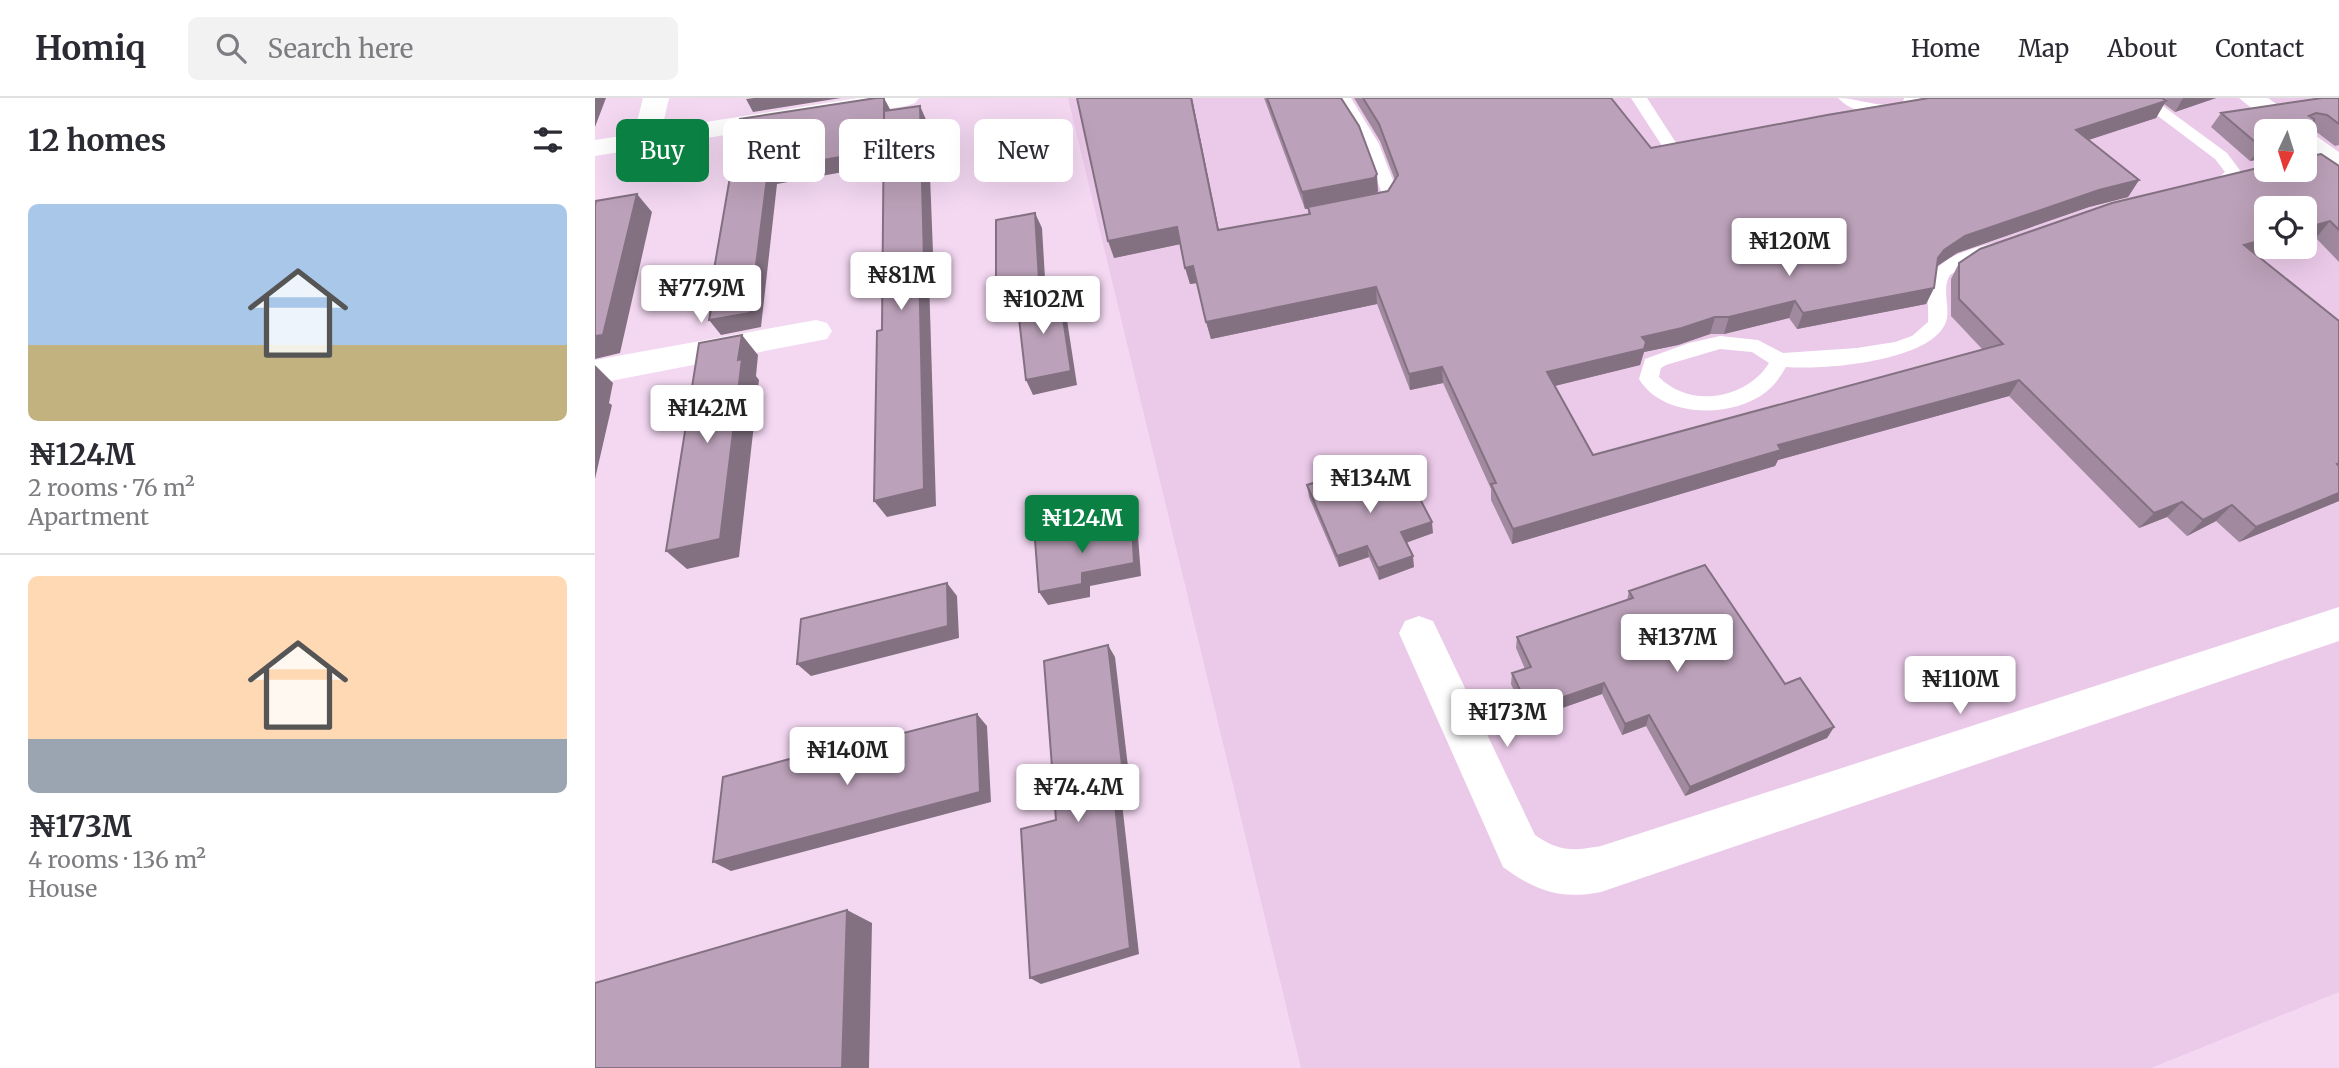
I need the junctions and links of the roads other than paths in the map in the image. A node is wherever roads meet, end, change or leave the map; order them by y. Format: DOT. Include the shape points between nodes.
graph roads {
  1 [pos="656,98"];
  2 [pos="907,98"];
  3 [pos="1343,98"];
  4 [pos="1639,98"];
  5 [pos="1846,98"];
  6 [pos="1912,98"];
  7 [pos="2142,98"];
  8 [pos="2258,103"];
  9 [pos="2298,103"];
  10 [pos="651,119"];
  11 [pos="2280,119"];
  12 [pos="709,130"];
  13 [pos="616,145"];
  14 [pos="595,148"];
  15 [pos="2317,148"];
  16 [pos="1672,149"];
  17 [pos="2339,165"];
  18 [pos="2184,192"];
  19 [pos="1342,209"];
  20 [pos="2004,245"];
  21 [pos="816,331"];
  22 [pos="1780,360"];
  23 [pos="595,372"];
  24 [pos="2339,624"];
  25 [pos="1419,633"];
  1 -- 10 [label="street"];
  2 -- 12 [label="street"];
  3 -- 19 [label="lane" via="1371,144 1388,191 1383,201"];
  4 -- 16 [label="lane"];
  5 -- 6 [label="lane" via="1879,110 1900,109"];
  7 -- 18 [label="lane" via="2221,156 2234,173 2222,183"];
  8 -- 9 [label="street"];
  8 -- 11 [label="street"];
  13 -- 14 [label="street"];
  15 -- 17 [label="street"];
  20 -- 22 [label="lane" via="1944,270 1939,278 1937,324 1931,334 1899,348"];
  21 -- 23 [label="street"];
  22 -- 22 [label="lane" via="1757,388 1712,403 1665,396 1649,379 1652,364 1711,343 1760,348"];
  24 -- 25 [label="street" via="1575,874 1544,870 1518,851"];
}
